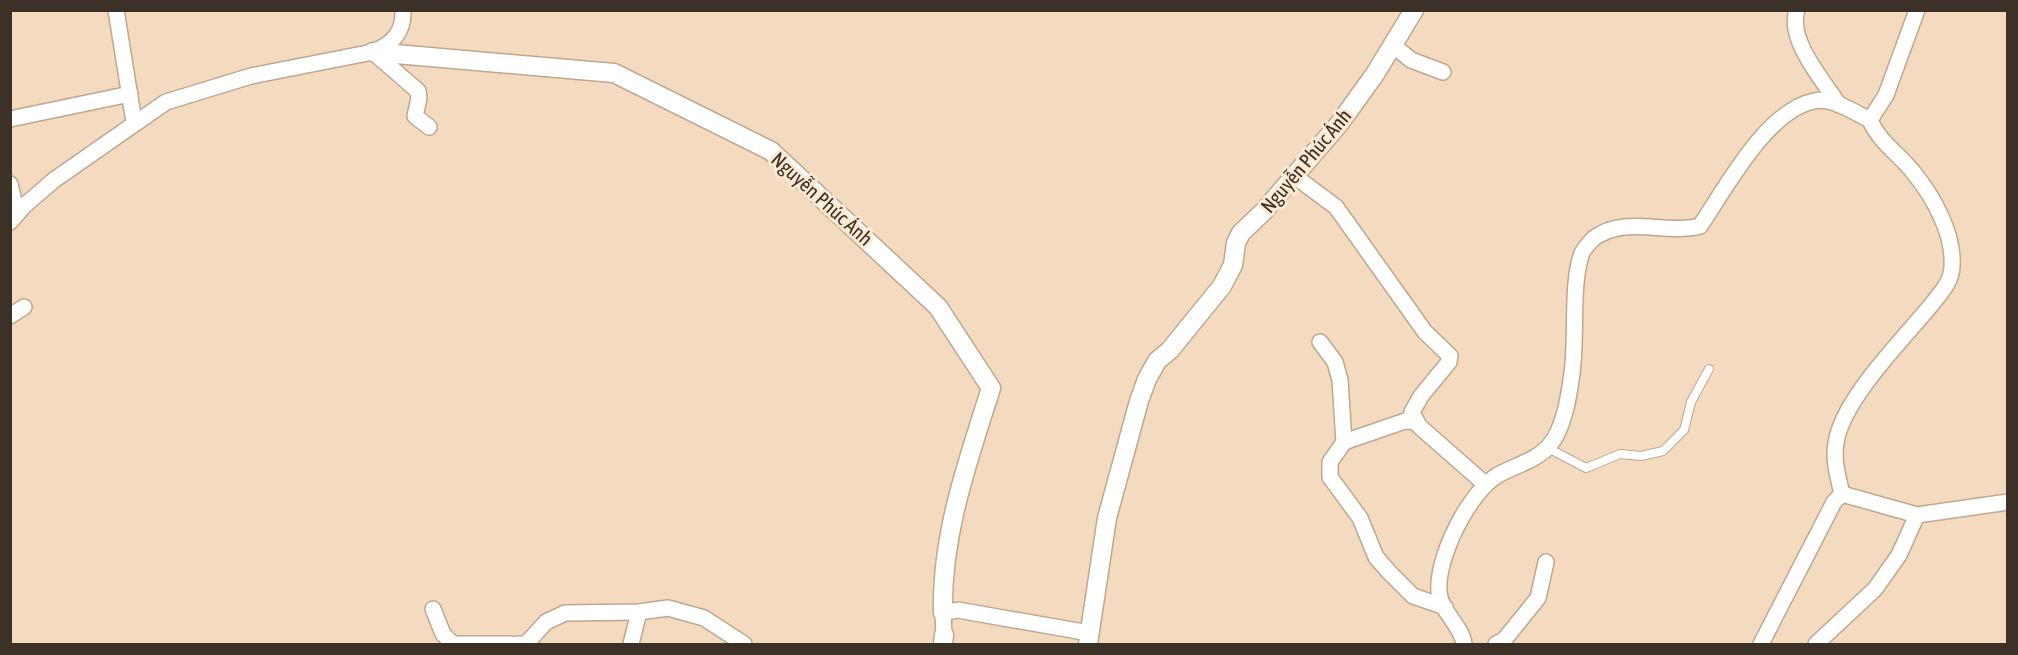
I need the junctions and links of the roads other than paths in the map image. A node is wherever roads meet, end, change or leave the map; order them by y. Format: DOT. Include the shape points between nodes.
graph roads {
  1 [pos="116,10"];
  2 [pos="403,10"];
  3 [pos="1414,10"];
  4 [pos="1797,10"];
  5 [pos="1917,10"];
  6 [pos="1393,45"];
  7 [pos="373,52"];
  8 [pos="1443,72"];
  9 [pos="130,94"];
  10 [pos="1839,105"];
  11 [pos="10,119"];
  12 [pos="1870,120"];
  13 [pos="134,122"];
  14 [pos="429,127"];
  15 [pos="1293,175"];
  16 [pos="10,184"];
  17 [pos="14,218"];
  18 [pos="24,306"];
  19 [pos="10,316"];
  20 [pos="1320,342"];
  21 [pos="1709,369"];
  22 [pos="1417,422"];
  23 [pos="1344,442"];
  24 [pos="1548,448"];
  25 [pos="1485,484"];
  26 [pos="1842,494"];
  27 [pos="2007,502"];
  28 [pos="1917,515"];
  29 [pos="1546,562"];
  30 [pos="1445,607"];
  31 [pos="433,609"];
  32 [pos="639,612"];
  33 [pos="943,612"];
  34 [pos="1088,639"];
  35 [pos="944,640"];
  36 [pos="455,645"];
  37 [pos="511,645"];
  38 [pos="518,645"];
  39 [pos="631,645"];
  40 [pos="744,645"];
  41 [pos="1464,645"];
  42 [pos="1496,645"];
  43 [pos="1761,645"];
  44 [pos="1816,645"];
  1 -- 9 [label="street"];
  2 -- 7 [label="street" via="399,33 389,45"];
  3 -- 6 [label="street, Nguyễn Phúc Ánh"];
  4 -- 10 [label="street" via="1793,22 1797,39"];
  5 -- 12 [label="street" via="1886,95"];
  6 -- 8 [label="street" via="1411,60"];
  6 -- 15 [label="street, Nguyễn Phúc Ánh" via="1339,124"];
  7 -- 13 [label="street" via="199,90 166,102"];
  7 -- 14 [label="street" via="418,90 415,116"];
  7 -- 33 [label="street, Nguyễn Phúc Ánh" via="614,73 771,151 938,307 991,388 954,504 942,586"];
  9 -- 11 [label="street"];
  9 -- 13 [label="street"];
  10 -- 12 [label="street"];
  10 -- 24 [label="street" via="1815,101 1785,114 1744,162 1700,226 1684,230 1639,226 1612,229 1593,239 1581,254 1570,385 1557,435"];
  12 -- 26 [label="street" via="1874,131 1914,173 1936,207 1950,244 1953,267 1948,283 1850,407 1836,441 1835,464"];
  13 -- 17 [label="street" via="54,180"];
  15 -- 22 [label="street" via="1336,207 1425,332 1450,356 1412,412"];
  15 -- 34 [label="street, Nguyễn Phúc Ánh" via="1241,233 1233,265 1222,286 1147,379 1107,518"];
  16 -- 17 [label="street"];
  18 -- 19 [label="street"];
  20 -- 23 [label="street" via="1335,362 1340,380"];
  21 -- 24 [label="lane" via="1691,402 1684,430 1663,451 1641,456 1620,454 1586,468"];
  22 -- 23 [label="street" via="1405,421"];
  22 -- 25 [label="street"];
  23 -- 30 [label="street" via="1330,462 1330,477 1360,518 1376,557 1413,596"];
  24 -- 25 [label="street"];
  25 -- 30 [label="street" via="1459,524 1440,569 1438,595"];
  26 -- 28 [label="street"];
  26 -- 43 [label="street" via="1834,502"];
  27 -- 28 [label="street"];
  28 -- 44 [label="street" via="1899,555 1875,589"];
  29 -- 42 [label="street" via="1538,598"];
  30 -- 41 [label="street"];
  31 -- 36 [label="street" via="443,634"];
  32 -- 38 [label="street" via="565,613 546,622 526,644"];
  32 -- 39 [label="street"];
  32 -- 40 [label="street" via="668,608 692,612"];
  33 -- 34 [label="street" via="958,610"];
  33 -- 35 [label="street"];
  36 -- 37 [label="street"];
}
